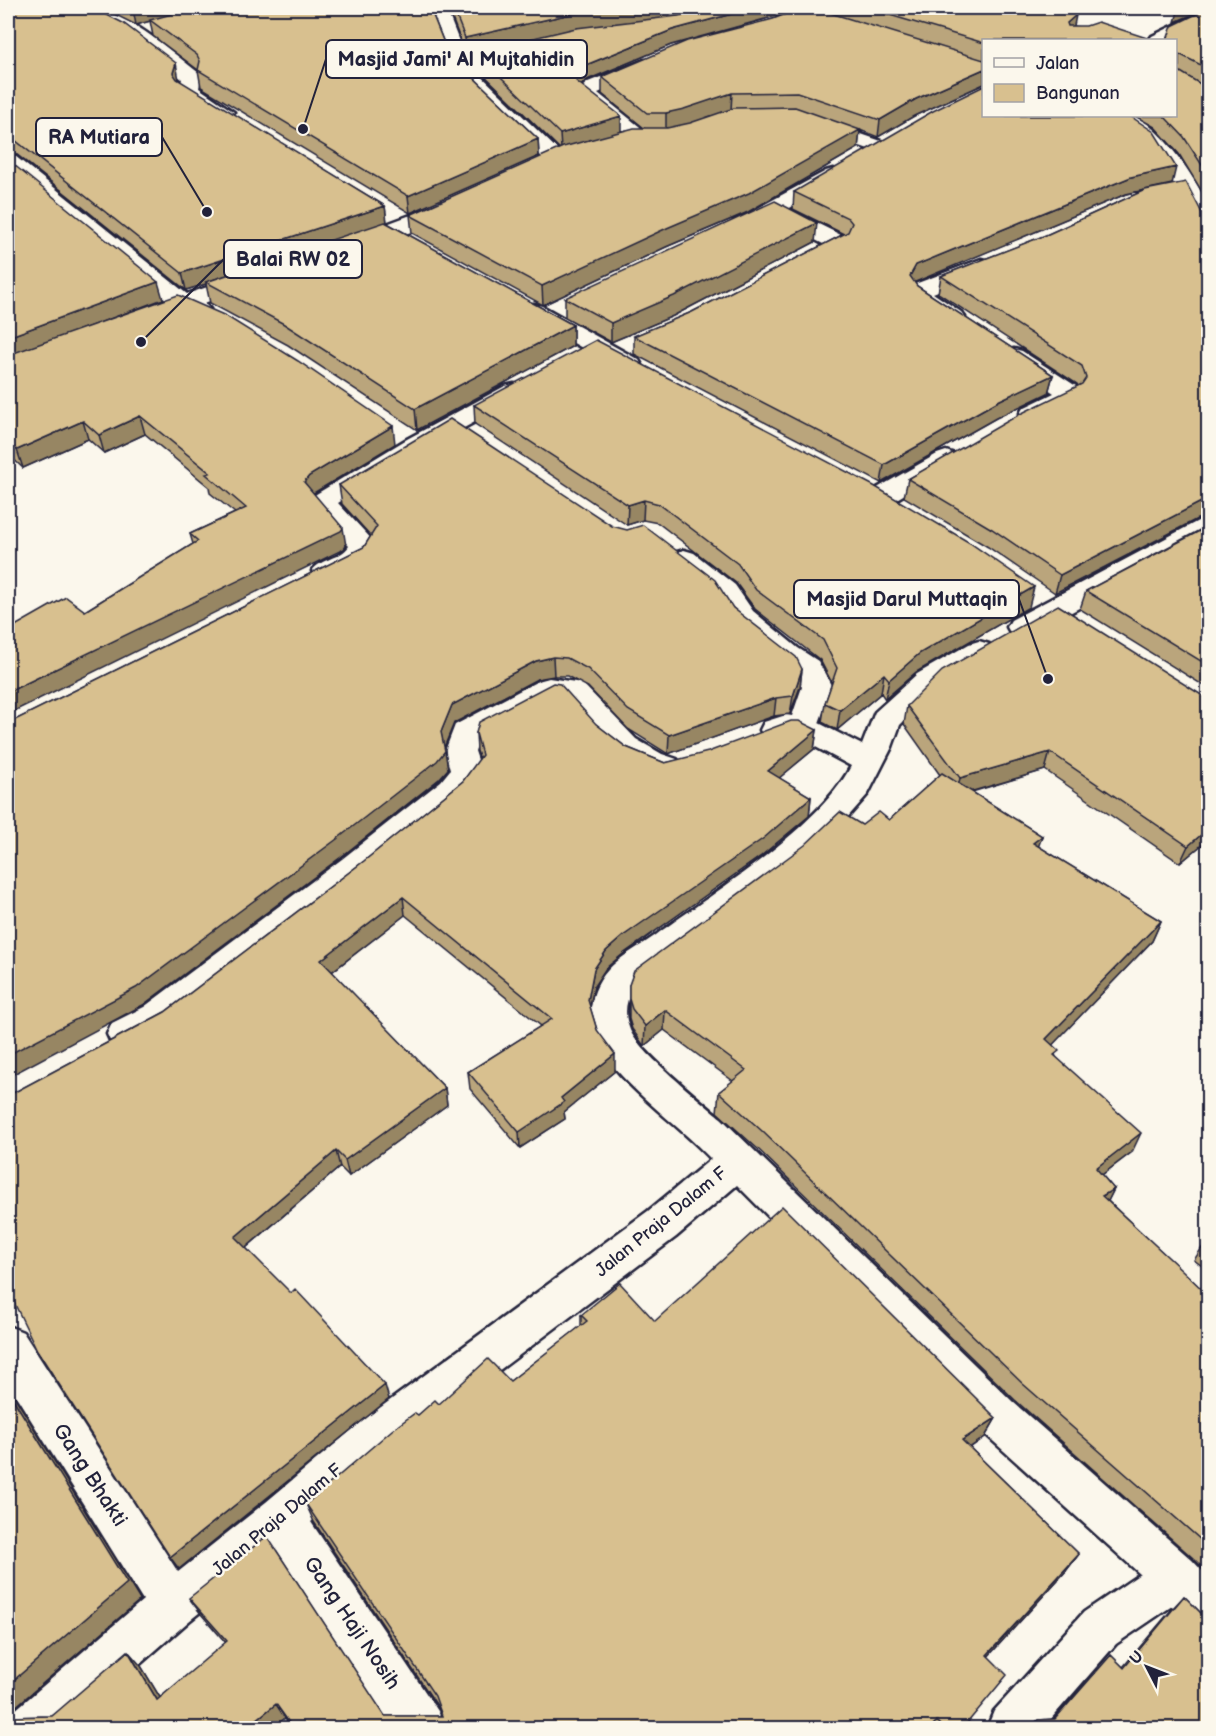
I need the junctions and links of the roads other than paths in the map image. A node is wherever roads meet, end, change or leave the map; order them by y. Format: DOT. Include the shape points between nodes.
graph roads {
  1 [pos="85,8"];
  2 [pos="437,8"];
  3 [pos="798,10"];
  4 [pos="716,12"];
  5 [pos="1209,14"];
  6 [pos="156,27"];
  7 [pos="852,27"];
  8 [pos="765,29"];
  9 [pos="134,33"];
  10 [pos="1160,39"];
  11 [pos="479,59"];
  12 [pos="659,59"];
  13 [pos="458,64"];
  14 [pos="796,117"];
  15 [pos="1121,117"];
  16 [pos="238,120"];
  17 [pos="899,136"];
  18 [pos="654,138"];
  19 [pos="880,147"];
  20 [pos="8,160"];
  21 [pos="507,182"];
  22 [pos="474,196"];
  23 [pos="773,210"];
  24 [pos="395,223"];
  25 [pos="1209,226"];
  26 [pos="725,234"];
  27 [pos="421,249"];
  28 [pos="336,250"];
  29 [pos="809,257"];
  30 [pos="1000,258"];
  31 [pos="270,272"];
  32 [pos="513,299"];
  33 [pos="183,302"];
  34 [pos="220,319"];
  35 [pos="123,324"];
  36 [pos="652,376"];
  37 [pos="534,380"];
  38 [pos="1015,421"];
  39 [pos="453,424"];
  40 [pos="481,443"];
  41 [pos="964,449"];
  42 [pos="880,498"];
  43 [pos="1209,527"];
  44 [pos="664,544"];
  45 [pos="303,582"];
  46 [pos="802,727"];
  47 [pos="746,741"];
  48 [pos="695,760"];
  49 [pos="869,762"];
  50 [pos="98,1049"];
  51 [pos="737,1160"];
  52 [pos="8,1346"];
  53 [pos="282,1518"];
  54 [pos="1176,1576"];
  55 [pos="173,1605"];
  56 [pos="1209,1610"];
  57 [pos="31,1728"];
  58 [pos="421,1728"];
  59 [pos="1011,1728"];
  1 -- 9 [label="street"];
  2 -- 13 [label="street"];
  3 -- 4 [label="street"];
  3 -- 7 [label="street"];
  3 -- 8 [label="street"];
  5 -- 10 [label="street"];
  6 -- 9 [label="street"];
  9 -- 16 [label="street" via="192,77 189,90"];
  11 -- 13 [label="street"];
  12 -- 18 [label="street" via="595,86 588,95 635,131 636,136 622,141"];
  13 -- 21 [label="street" via="565,157"];
  14 -- 19 [label="street"];
  15 -- 25 [label="street" via="1137,123 1168,156 1177,192"];
  17 -- 19 [label="street"];
  19 -- 23 [label="street"];
  20 -- 33 [label="street"];
  22 -- 24 [label="street"];
  23 -- 26 [label="street"];
  23 -- 29 [label="street" via="837,242"];
  24 -- 27 [label="street"];
  24 -- 28 [label="street"];
  30 -- 38 [label="street" via="923,289 920,294 1067,391 1064,398"];
  31 -- 33 [label="street"];
  32 -- 36 [label="street" via="554,311 603,351"];
  33 -- 34 [label="street"];
  33 -- 35 [label="street"];
  37 -- 39 [label="street"];
  39 -- 40 [label="street"];
  39 -- 45 [label="street" via="406,438 322,502 363,545 356,556"];
  41 -- 42 [label="street"];
  43 -- 49 [label="street, Jalan Praja Dalam F" via="927,681 886,720"];
  44 -- 46 [label="street" via="725,591 743,618 808,668 817,687"];
  46 -- 47 [label="street" via="786,726"];
  46 -- 49 [label="street"];
  48 -- 50 [label="street" via="665,768 638,755 609,733 571,690 549,688 466,734 460,751 466,772 452,789 381,847 158,1017"];
  49 -- 51 [label="street, Jalan Praja Dalam F" via="857,786 828,819 789,855 620,980 607,1004 613,1037 630,1058"];
  51 -- 53 [label="street, Jalan Praja Dalam F" via="662,1224 381,1433"];
  51 -- 54 [label="street" via="998,1417"];
  52 -- 55 [label="street, Gang Bhakti"];
  53 -- 55 [label="street, Jalan Praja Dalam F"];
  53 -- 58 [label="street, Gang Haji Nosih"];
  54 -- 56 [label="street"];
  54 -- 59 [label="street" via="1100,1628"];
  55 -- 57 [label="street, Jalan Praja Dalam F"];
}
